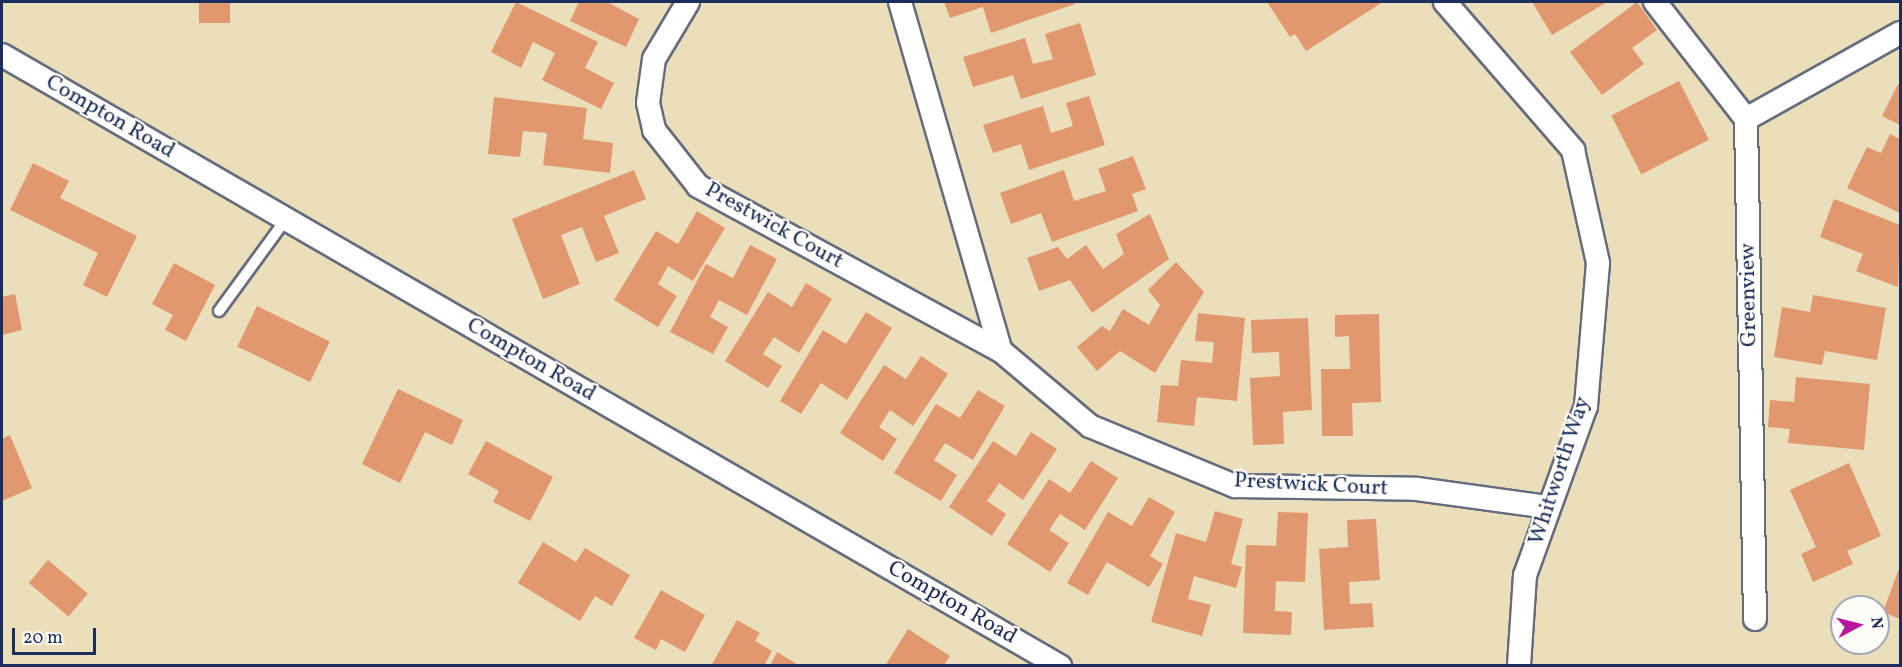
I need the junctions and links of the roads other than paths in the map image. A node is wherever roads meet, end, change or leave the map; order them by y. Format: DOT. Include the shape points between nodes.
graph roads {
  1 [pos="688,2"];
  2 [pos="900,2"];
  3 [pos="1445,2"];
  4 [pos="1655,2"];
  5 [pos="1900,33"];
  6 [pos="2,55"];
  7 [pos="1746,119"];
  8 [pos="286,219"];
  9 [pos="219,311"];
  10 [pos="1001,351"];
  11 [pos="1549,507"];
  12 [pos="1755,619"];
  13 [pos="1060,666"];
  14 [pos="1519,666"];
  1 -- 10 [label="street, Prestwick Court" via="654,59 648,103 654,130 698,186"];
  2 -- 10 [label="street"];
  3 -- 11 [label="street, Whitworth Way" via="1573,150 1598,263 1586,406"];
  4 -- 7 [label="street"];
  5 -- 7 [label="street"];
  6 -- 8 [label="street, Compton Road"];
  7 -- 12 [label="street, Greenview"];
  8 -- 9 [label="lane"];
  8 -- 13 [label="street, Compton Road"];
  10 -- 11 [label="street, Prestwick Court" via="1090,426 1235,486 1417,489"];
  11 -- 14 [label="street, Whitworth Way" via="1525,576"];
}
